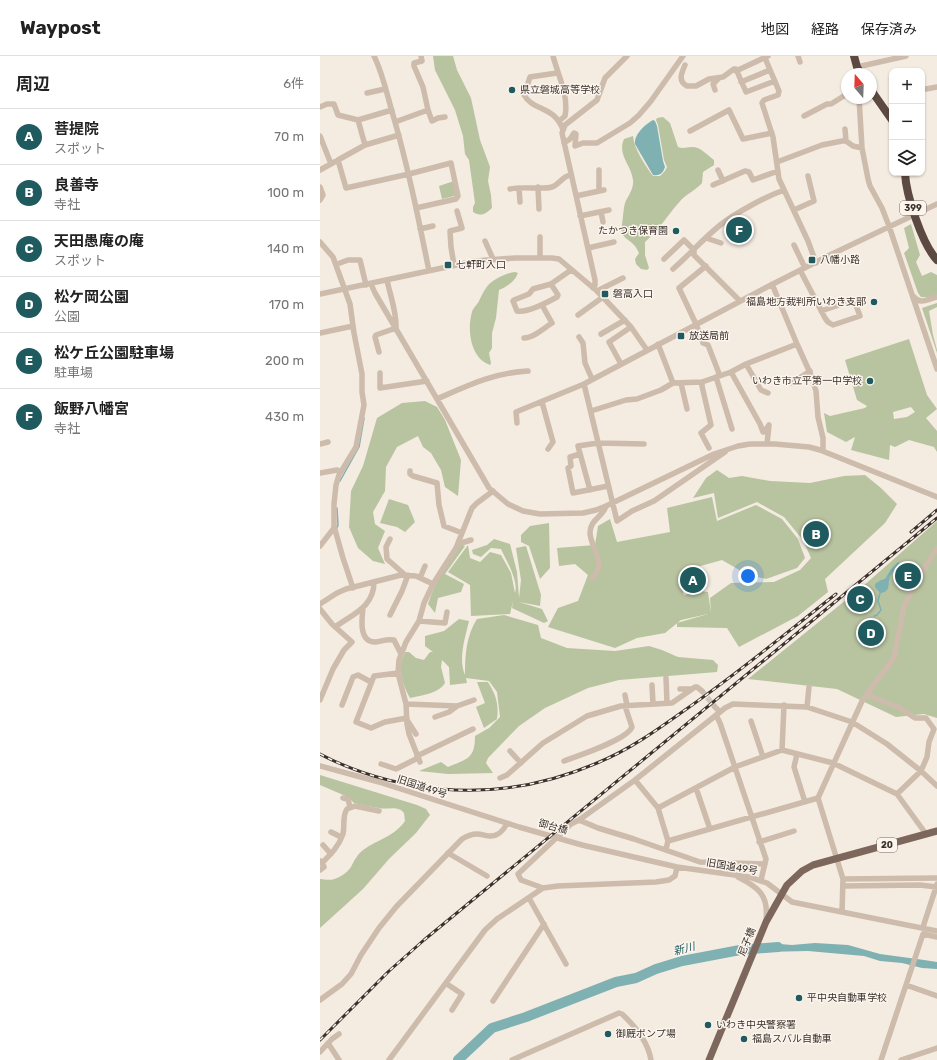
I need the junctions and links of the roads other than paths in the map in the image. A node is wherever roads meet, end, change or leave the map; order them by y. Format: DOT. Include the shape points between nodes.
graph roads {
  1 [pos="374,56"];
  2 [pos="421,56"];
  3 [pos="553,56"];
  4 [pos="627,56"];
  5 [pos="684,56"];
  6 [pos="854,56"];
  7 [pos="906,56"];
  8 [pos="763,58"];
  9 [pos="685,65"];
  10 [pos="858,68"];
  11 [pos="868,68"];
  12 [pos="770,70"];
  13 [pos="736,71"];
  14 [pos="557,73"];
  15 [pos="719,78"];
  16 [pos="774,81"];
  17 [pos="741,82"];
  18 [pos="937,87"];
  19 [pos="385,89"];
  20 [pos="926,89"];
  21 [pos="716,90"];
  22 [pos="367,93"];
  23 [pos="841,98"];
  24 [pos="877,99"];
  25 [pos="860,104"];
  26 [pos="320,107"];
  27 [pos="392,110"];
  28 [pos="428,110"];
  29 [pos="804,116"];
  30 [pos="889,116"];
  31 [pos="445,117"];
  32 [pos="358,120"];
  33 [pos="559,121"];
  34 [pos="395,122"];
  35 [pos="845,129"];
  36 [pos="563,130"];
  37 [pos="690,131"];
  38 [pos="772,134"];
  39 [pos="399,135"];
  40 [pos="320,136"];
  41 [pos="846,141"];
  42 [pos="564,143"];
  43 [pos="365,145"];
  44 [pos="862,148"];
  45 [pos="338,160"];
  46 [pos="777,162"];
  47 [pos="332,164"];
  48 [pos="320,170"];
  49 [pos="599,170"];
  50 [pos="718,170"];
  51 [pos="778,171"];
  52 [pos="409,174"];
  53 [pos="571,174"];
  54 [pos="808,176"];
  55 [pos="904,176"];
  56 [pos="723,181"];
  57 [pos="713,185"];
  58 [pos="320,187"];
  59 [pos="538,187"];
  60 [pos="519,188"];
  61 [pos="510,189"];
  62 [pos="784,190"];
  63 [pos="576,196"];
  64 [pos="320,200"];
  65 [pos="520,202"];
  66 [pos="937,204"];
  67 [pos="416,208"];
  68 [pos="539,209"];
  69 [pos="609,210"];
  70 [pos="794,210"];
  71 [pos="457,211"];
  72 [pos="600,212"];
  73 [pos="580,216"];
  74 [pos="603,222"];
  75 [pos="434,226"];
  76 [pos="889,226"];
  77 [pos="420,229"];
  78 [pos="540,237"];
  79 [pos="706,238"];
  80 [pos="485,241"];
  81 [pos="320,242"];
  82 [pos="614,242"];
  83 [pos="721,243"];
  84 [pos="794,245"];
  85 [pos="588,248"];
  86 [pos="694,250"];
  87 [pos="540,258"];
  88 [pos="493,259"];
  89 [pos="664,259"];
  90 [pos="937,260"];
  91 [pos="340,263"];
  92 [pos="816,263"];
  93 [pos="454,265"];
  94 [pos="706,266"];
  95 [pos="673,269"];
  96 [pos="803,269"];
  97 [pos="571,270"];
  98 [pos="429,271"];
  99 [pos="623,278"];
  100 [pos="387,280"];
  101 [pos="369,284"];
  102 [pos="551,284"];
  103 [pos="772,284"];
  104 [pos="346,288"];
  105 [pos="595,290"];
  106 [pos="320,294"];
  107 [pos="912,295"];
  108 [pos="603,297"];
  109 [pos="937,297"];
  110 [pos="740,302"];
  111 [pos="542,305"];
  112 [pos="821,311"];
  113 [pos="578,316"];
  114 [pos="625,320"];
  115 [pos="696,324"];
  116 [pos="353,326"];
  117 [pos="631,327"];
  118 [pos="396,328"];
  119 [pos="320,333"];
  120 [pos="601,334"];
  121 [pos="579,337"];
  122 [pos="524,338"];
  123 [pos="658,344"];
  124 [pos="798,344"];
  125 [pos="647,350"];
  126 [pos="379,352"];
  127 [pos="621,364"];
  128 [pos="746,364"];
  129 [pos="937,369"];
  130 [pos="528,371"];
  131 [pos="810,371"];
  132 [pos="730,372"];
  133 [pos="380,373"];
  134 [pos="718,376"];
  135 [pos="592,379"];
  136 [pos="427,381"];
  137 [pos="702,382"];
  138 [pos="681,383"];
  139 [pos="792,383"];
  140 [pos="584,384"];
  141 [pos="673,384"];
  142 [pos="768,393"];
  143 [pos="437,399"];
  144 [pos="542,402"];
  145 [pos="687,409"];
  146 [pos="591,411"];
  147 [pos="517,423"];
  148 [pos="732,429"];
  149 [pos="328,442"];
  150 [pos="598,443"];
  151 [pos="320,444"];
  152 [pos="644,444"];
  153 [pos="767,444"];
  154 [pos="709,448"];
  155 [pos="548,449"];
  156 [pos="729,449"];
  157 [pos="823,451"];
  158 [pos="580,454"];
  159 [pos="410,471"];
  160 [pos="341,472"];
  161 [pos="320,473"];
  162 [pos="608,486"];
  163 [pos="590,490"];
  164 [pos="493,491"];
  165 [pos="937,496"];
  166 [pos="606,506"];
  167 [pos="335,527"];
  168 [pos="462,533"];
  169 [pos="390,539"];
  170 [pos="471,540"];
  171 [pos="458,544"];
  172 [pos="320,546"];
  173 [pos="937,548"];
  174 [pos="425,566"];
  175 [pos="406,575"];
  176 [pos="420,578"];
  177 [pos="592,578"];
  178 [pos="374,582"];
  179 [pos="433,584"];
  180 [pos="353,588"];
  181 [pos="320,604"];
  182 [pos="363,608"];
  183 [pos="320,609"];
  184 [pos="447,612"];
  185 [pos="390,615"];
  186 [pos="419,621"];
  187 [pos="335,627"];
  188 [pos="401,654"];
  189 [pos="398,673"];
  190 [pos="666,678"];
  191 [pos="371,682"];
  192 [pos="652,685"];
  193 [pos="809,687"];
  194 [pos="680,689"];
  195 [pos="691,689"];
  196 [pos="702,691"];
  197 [pos="625,695"];
  198 [pos="866,695"];
  199 [pos="320,700"];
  200 [pos="474,700"];
  201 [pos="667,703"];
  202 [pos="406,704"];
  203 [pos="652,704"];
  204 [pos="342,705"];
  205 [pos="784,705"];
  206 [pos="457,706"];
  207 [pos="626,706"];
  208 [pos="715,707"];
  209 [pos="807,707"];
  210 [pos="718,714"];
  211 [pos="434,717"];
  212 [pos="407,719"];
  213 [pos="751,722"];
  214 [pos="852,722"];
  215 [pos="472,729"];
  216 [pos="416,734"];
  217 [pos="782,750"];
  218 [pos="510,751"];
  219 [pos="797,754"];
  220 [pos="763,757"];
  221 [pos="418,759"];
  222 [pos="564,761"];
  223 [pos="521,763"];
  224 [pos="833,763"];
  225 [pos="382,764"];
  226 [pos="320,766"];
  227 [pos="735,767"];
  228 [pos="921,771"];
  229 [pos="500,778"];
  230 [pos="635,780"];
  231 [pos="937,786"];
  232 [pos="696,788"];
  233 [pos="897,794"];
  234 [pos="343,798"];
  235 [pos="818,798"];
  236 [pos="805,802"];
  237 [pos="350,807"];
  238 [pos="658,808"];
  239 [pos="379,811"];
  240 [pos="751,818"];
  241 [pos="579,820"];
  242 [pos="507,823"];
  243 [pos="519,827"];
  244 [pos="710,829"];
  245 [pos="794,831"];
  246 [pos="937,831"];
  247 [pos="331,832"];
  248 [pos="926,834"];
  249 [pos="341,838"];
  250 [pos="668,841"];
  251 [pos="759,842"];
  252 [pos="323,845"];
  253 [pos="582,845"];
  254 [pos="666,849"];
  255 [pos="448,853"];
  256 [pos="331,854"];
  257 [pos="836,858"];
  258 [pos="321,862"];
  259 [pos="765,864"];
  260 [pos="677,867"];
  261 [pos="320,870"];
  262 [pos="734,875"];
  263 [pos="486,876"];
  264 [pos="937,878"];
  265 [pos="843,879"];
  266 [pos="761,880"];
  267 [pos="843,886"];
  268 [pos="937,886"];
  269 [pos="543,888"];
  270 [pos="782,894"];
  271 [pos="529,898"];
  272 [pos="842,912"];
  273 [pos="766,922"];
  274 [pos="544,924"];
  275 [pos="923,927"];
  276 [pos="937,930"];
  277 [pos="937,937"];
  278 [pos="566,964"];
  279 [pos="447,984"];
  280 [pos="906,986"];
  281 [pos="937,996"];
  282 [pos="320,1000"];
  283 [pos="493,1001"];
  284 [pos="452,1010"];
  285 [pos="339,1034"];
  286 [pos="328,1043"];
  287 [pos="937,1048"];
  288 [pos="320,1052"];
  289 [pos="916,1058"];
  290 [pos="339,1060"];
  291 [pos="389,1060"];
  292 [pos="512,1060"];
  293 [pos="651,1060"];
  294 [pos="709,1060"];
  295 [pos="881,1060"];
  296 [pos="901,1060"];
  1 -- 19 [label="street"];
  2 -- 28 [label="street" via="422,60 414,63 414,66 423,87"];
  3 -- 14 [label="street"];
  4 -- 36 [label="street" via="605,78 597,100 569,122"];
  5 -- 42 [label="street" via="651,101 630,123 597,143 574,146 574,133"];
  6 -- 10 [label="highway"];
  7 -- 11 [label="street"];
  8 -- 12 [label="street"];
  8 -- 13 [label="street"];
  9 -- 15 [label="street" via="681,80 687,86 696,86 709,79"];
  12 -- 16 [label="street"];
  12 -- 17 [label="street"];
  13 -- 15 [label="street" via="734,69"];
  13 -- 17 [label="street"];
  14 -- 33 [label="street" via="566,108 565,116"];
  14 -- 33 [label="street" via="530,77 524,95 532,104 548,111"];
  15 -- 21 [label="street" via="712,84"];
  16 -- 17 [label="street" via="746,92"];
  16 -- 38 [label="street" via="779,94 762,103"];
  18 -- 20 [label="street"];
  19 -- 22 [label="street"];
  19 -- 27 [label="street"];
  23 -- 29 [label="street"];
  24 -- 30 [label="highway"];
  25 -- 44 [label="street"];
  26 -- 32 [label="street" via="334,104 338,115"];
  27 -- 32 [label="street"];
  27 -- 34 [label="street"];
  28 -- 31 [label="street" via="432,121"];
  28 -- 34 [label="street"];
  32 -- 43 [label="street"];
  33 -- 36 [label="street"];
  34 -- 39 [label="street"];
  35 -- 41 [label="street"];
  36 -- 42 [label="street"];
  37 -- 38 [label="street" via="729,110 743,139"];
  38 -- 46 [label="street"];
  39 -- 43 [label="street"];
  39 -- 52 [label="street"];
  40 -- 47 [label="street"];
  41 -- 44 [label="street"];
  41 -- 46 [label="street" via="822,145"];
  42 -- 53 [label="street"];
  43 -- 45 [label="street"];
  44 -- 76 [label="street" via="870,186"];
  45 -- 47 [label="street"];
  45 -- 52 [label="street" via="346,188"];
  46 -- 51 [label="street"];
  47 -- 48 [label="street"];
  49 -- 63 [label="street" via="601,191"];
  50 -- 56 [label="street"];
  51 -- 56 [label="street" via="752,180 749,172 745,171"];
  51 -- 62 [label="street"];
  52 -- 67 [label="street"];
  52 -- 67 [label="street" via="451,163 458,196 456,199"];
  53 -- 59 [label="street" via="552,187"];
  53 -- 63 [label="street"];
  54 -- 70 [label="street" via="814,202"];
  55 -- 90 [label="highway, 399" via="907,193 925,242"];
  56 -- 57 [label="street"];
  58 -- 64 [label="street" via="323,195"];
  59 -- 60 [label="street"];
  59 -- 68 [label="street"];
  60 -- 61 [label="street"];
  60 -- 65 [label="street"];
  62 -- 70 [label="street"];
  62 -- 79 [label="street" via="725,221"];
  63 -- 73 [label="street"];
  66 -- 76 [label="street"];
  67 -- 77 [label="street"];
  69 -- 72 [label="street"];
  70 -- 92 [label="street"];
  71 -- 93 [label="street" via="462,228 450,231"];
  72 -- 73 [label="street"];
  72 -- 74 [label="street"];
  73 -- 85 [label="street"];
  75 -- 77 [label="street"];
  76 -- 92 [label="street"];
  76 -- 107 [label="street"];
  77 -- 98 [label="street"];
  78 -- 87 [label="street"];
  79 -- 83 [label="street"];
  79 -- 86 [label="street"];
  80 -- 88 [label="street"];
  81 -- 104 [label="street" via="333,257"];
  82 -- 85 [label="street"];
  84 -- 96 [label="street"];
  85 -- 105 [label="street"];
  86 -- 89 [label="street" via="684,240"];
  86 -- 94 [label="street" via="694,255"];
  86 -- 95 [label="street"];
  87 -- 88 [label="street"];
  87 -- 97 [label="street" via="559,259"];
  88 -- 93 [label="street"];
  91 -- 101 [label="street" via="360,260"];
  92 -- 96 [label="street"];
  93 -- 98 [label="street"];
  94 -- 110 [label="street"];
  94 -- 115 [label="street" via="679,288"];
  96 -- 103 [label="street"];
  96 -- 112 [label="street"];
  97 -- 102 [label="street"];
  97 -- 105 [label="street"];
  98 -- 100 [label="street"];
  99 -- 105 [label="street"];
  100 -- 101 [label="street"];
  100 -- 118 [label="street"];
  101 -- 104 [label="street"];
  101 -- 118 [label="street"];
  102 -- 111 [label="street" via="558,295"];
  102 -- 111 [label="street" via="533,290 513,302 520,312"];
  103 -- 110 [label="street"];
  103 -- 124 [label="street"];
  104 -- 106 [label="street"];
  104 -- 116 [label="street"];
  105 -- 108 [label="street"];
  107 -- 109 [label="street" via="921,302"];
  107 -- 129 [label="street"];
  108 -- 113 [label="street"];
  108 -- 114 [label="street"];
  110 -- 115 [label="street"];
  111 -- 122 [label="street" via="552,323"];
  112 -- 112 [label="street" via="824,318 833,325 860,316 854,300"];
  114 -- 117 [label="street"];
  114 -- 120 [label="street"];
  115 -- 123 [label="street"];
  115 -- 134 [label="street" via="703,343 708,345"];
  116 -- 119 [label="street"];
  116 -- 160 [label="street" via="362,374 364,408 356,447"];
  117 -- 125 [label="street"];
  117 -- 127 [label="street" via="609,342"];
  118 -- 126 [label="street" via="376,335"];
  118 -- 136 [label="street"];
  121 -- 135 [label="street" via="583,343 585,363"];
  123 -- 125 [label="street"];
  123 -- 141 [label="street"];
  124 -- 128 [label="street"];
  124 -- 131 [label="street"];
  125 -- 127 [label="street"];
  127 -- 135 [label="street"];
  128 -- 132 [label="street"];
  128 -- 142 [label="street" via="761,390"];
  130 -- 143 [label="street" via="495,375"];
  131 -- 139 [label="street"];
  131 -- 157 [label="street" via="816,391"];
  132 -- 134 [label="street"];
  132 -- 153 [label="street" via="763,432 769,425"];
  133 -- 136 [label="street" via="380,388"];
  134 -- 137 [label="street"];
  134 -- 148 [label="street"];
  135 -- 140 [label="street"];
  136 -- 143 [label="street"];
  137 -- 138 [label="street"];
  137 -- 154 [label="street" via="711,425 701,433"];
  138 -- 141 [label="street"];
  138 -- 145 [label="street"];
  140 -- 144 [label="street"];
  140 -- 146 [label="street"];
  141 -- 146 [label="street" via="637,399"];
  143 -- 164 [label="street"];
  144 -- 147 [label="street" via="516,412"];
  144 -- 155 [label="street" via="553,442"];
  146 -- 150 [label="street"];
  149 -- 151 [label="street"];
  150 -- 152 [label="street"];
  150 -- 158 [label="street" via="578,446"];
  150 -- 162 [label="street"];
  153 -- 156 [label="street" via="750,444"];
  153 -- 157 [label="street" via="810,447"];
  156 -- 162 [label="street" via="654,501 617,521"];
  156 -- 166 [label="street"];
  157 -- 165 [label="street"];
  158 -- 163 [label="street"];
  158 -- 163 [label="street" via="570,457 571,466 568,468 573,493"];
  159 -- 168 [label="street" via="413,476 437,483 438,505 444,526"];
  160 -- 161 [label="street" via="337,470"];
  160 -- 167 [label="street" via="335,490"];
  162 -- 163 [label="street"];
  164 -- 166 [label="street" via="516,509 530,513 572,514"];
  164 -- 168 [label="street" via="472,508"];
  166 -- 177 [label="street" via="604,512 592,524 590,532 599,559 599,568"];
  167 -- 172 [label="street"];
  167 -- 180 [label="street"];
  168 -- 171 [label="street"];
  169 -- 175 [label="street" via="386,547 387,559"];
  170 -- 171 [label="street"];
  171 -- 179 [label="street"];
  173 -- 198 [label="street" via="904,606 894,658"];
  174 -- 176 [label="street"];
  175 -- 176 [label="street"];
  175 -- 178 [label="street" via="401,574"];
  175 -- 185 [label="street" via="402,591"];
  176 -- 179 [label="street"];
  178 -- 180 [label="street"];
  178 -- 182 [label="street" via="371,596"];
  179 -- 186 [label="street"];
  180 -- 181 [label="street" via="337,593"];
  182 -- 187 [label="street"];
  182 -- 188 [label="street" via="361,625 368,640 394,640"];
  183 -- 187 [label="street"];
  184 -- 186 [label="street" via="445,623"];
  186 -- 188 [label="street"];
  187 -- 199 [label="street" via="352,642 333,669"];
  188 -- 189 [label="street"];
  189 -- 191 [label="street" via="374,676"];
  189 -- 202 [label="street"];
  190 -- 201 [label="street"];
  191 -- 204 [label="street" via="358,675 353,677"];
  191 -- 212 [label="street" via="356,722 371,728 385,722"];
  192 -- 203 [label="street"];
  193 -- 209 [label="street"];
  194 -- 195 [label="street"];
  195 -- 196 [label="street" via="697,687"];
  195 -- 201 [label="street" via="674,702"];
  197 -- 207 [label="street"];
  198 -- 214 [label="street"];
  198 -- 228 [label="street" via="898,707 915,718 926,718 934,729"];
  200 -- 206 [label="street"];
  201 -- 203 [label="street"];
  202 -- 206 [label="street"];
  202 -- 212 [label="street"];
  203 -- 207 [label="street"];
  205 -- 209 [label="street"];
  205 -- 210 [label="street" via="733,704"];
  205 -- 217 [label="street"];
  206 -- 211 [label="street"];
  207 -- 222 [label="street" via="632,727 629,731 605,745"];
  207 -- 223 [label="street" via="604,710 580,720 542,743"];
  208 -- 210 [label="street"];
  209 -- 214 [label="street"];
  210 -- 227 [label="street"];
  210 -- 230 [label="street"];
  212 -- 216 [label="street"];
  212 -- 221 [label="street" via="409,734"];
  213 -- 220 [label="street"];
  214 -- 224 [label="street"];
  214 -- 228 [label="street" via="887,744"];
  215 -- 221 [label="street"];
  217 -- 219 [label="street"];
  217 -- 220 [label="street"];
  218 -- 223 [label="street"];
  219 -- 224 [label="street"];
  219 -- 236 [label="street" via="794,767"];
  220 -- 227 [label="street"];
  221 -- 225 [label="street" via="396,769"];
  223 -- 229 [label="street" via="508,775"];
  224 -- 233 [label="street"];
  224 -- 235 [label="street"];
  226 -- 242 [label="street, 旧国道49号"];
  227 -- 232 [label="street"];
  227 -- 240 [label="street"];
  228 -- 231 [label="street"];
  228 -- 233 [label="street"];
  230 -- 238 [label="street"];
  230 -- 241 [label="street"];
  232 -- 238 [label="street"];
  232 -- 244 [label="street"];
  233 -- 248 [label="street"];
  234 -- 237 [label="street" via="348,799"];
  235 -- 236 [label="street"];
  235 -- 257 [label="street"];
  236 -- 240 [label="street"];
  237 -- 239 [label="street"];
  237 -- 249 [label="street" via="345,810"];
  238 -- 250 [label="street"];
  240 -- 244 [label="street"];
  240 -- 251 [label="street"];
  241 -- 254 [label="street"];
  241 -- 269 [label="street" via="571,824 518,874 521,880"];
  242 -- 243 [label="street, 旧国道49号"];
  242 -- 255 [label="street" via="499,834 469,835"];
  243 -- 253 [label="street, 御台橋"];
  244 -- 250 [label="street"];
  245 -- 251 [label="street"];
  246 -- 248 [label="main road, 20"];
  247 -- 249 [label="street"];
  248 -- 257 [label="main road, 20"];
  249 -- 256 [label="street"];
  250 -- 254 [label="street"];
  251 -- 259 [label="street" via="766,859"];
  252 -- 256 [label="street"];
  253 -- 260 [label="street, 旧国道49号"];
  254 -- 259 [label="street" via="700,862"];
  255 -- 263 [label="street"];
  255 -- 282 [label="street" via="379,928 351,974"];
  256 -- 258 [label="street"];
  257 -- 265 [label="street"];
  257 -- 270 [label="main road, 20" via="802,871 787,885"];
  258 -- 261 [label="street" via="324,867"];
  259 -- 266 [label="street"];
  260 -- 262 [label="street, 旧国道49号"];
  260 -- 269 [label="street" via="675,876 669,880"];
  262 -- 266 [label="street, 旧国道49号"];
  262 -- 273 [label="street" via="761,892 768,909"];
  264 -- 265 [label="street"];
  265 -- 267 [label="street"];
  266 -- 270 [label="street, 旧国道49号"];
  267 -- 268 [label="street"];
  267 -- 272 [label="street"];
  268 -- 275 [label="street"];
  269 -- 271 [label="street"];
  270 -- 272 [label="street, 旧国道49号" via="792,902"];
  270 -- 273 [label="main road, 20"];
  271 -- 274 [label="street"];
  271 -- 279 [label="street" via="485,930"];
  272 -- 275 [label="street, 旧国道49号"];
  273 -- 294 [label="main road, 尼子橋 / 20"];
  274 -- 278 [label="street"];
  274 -- 283 [label="street"];
  275 -- 276 [label="street, 旧国道49号"];
  277 -- 280 [label="street" via="923,934"];
  279 -- 284 [label="street" via="462,994"];
  279 -- 291 [label="street"];
  280 -- 281 [label="street"];
  280 -- 295 [label="street"];
  285 -- 286 [label="street"];
  286 -- 288 [label="street"];
  286 -- 290 [label="street"];
  287 -- 289 [label="street"];
  289 -- 296 [label="street"];
  292 -- 293 [label="street" via="619,1013 634,1026"];
}
